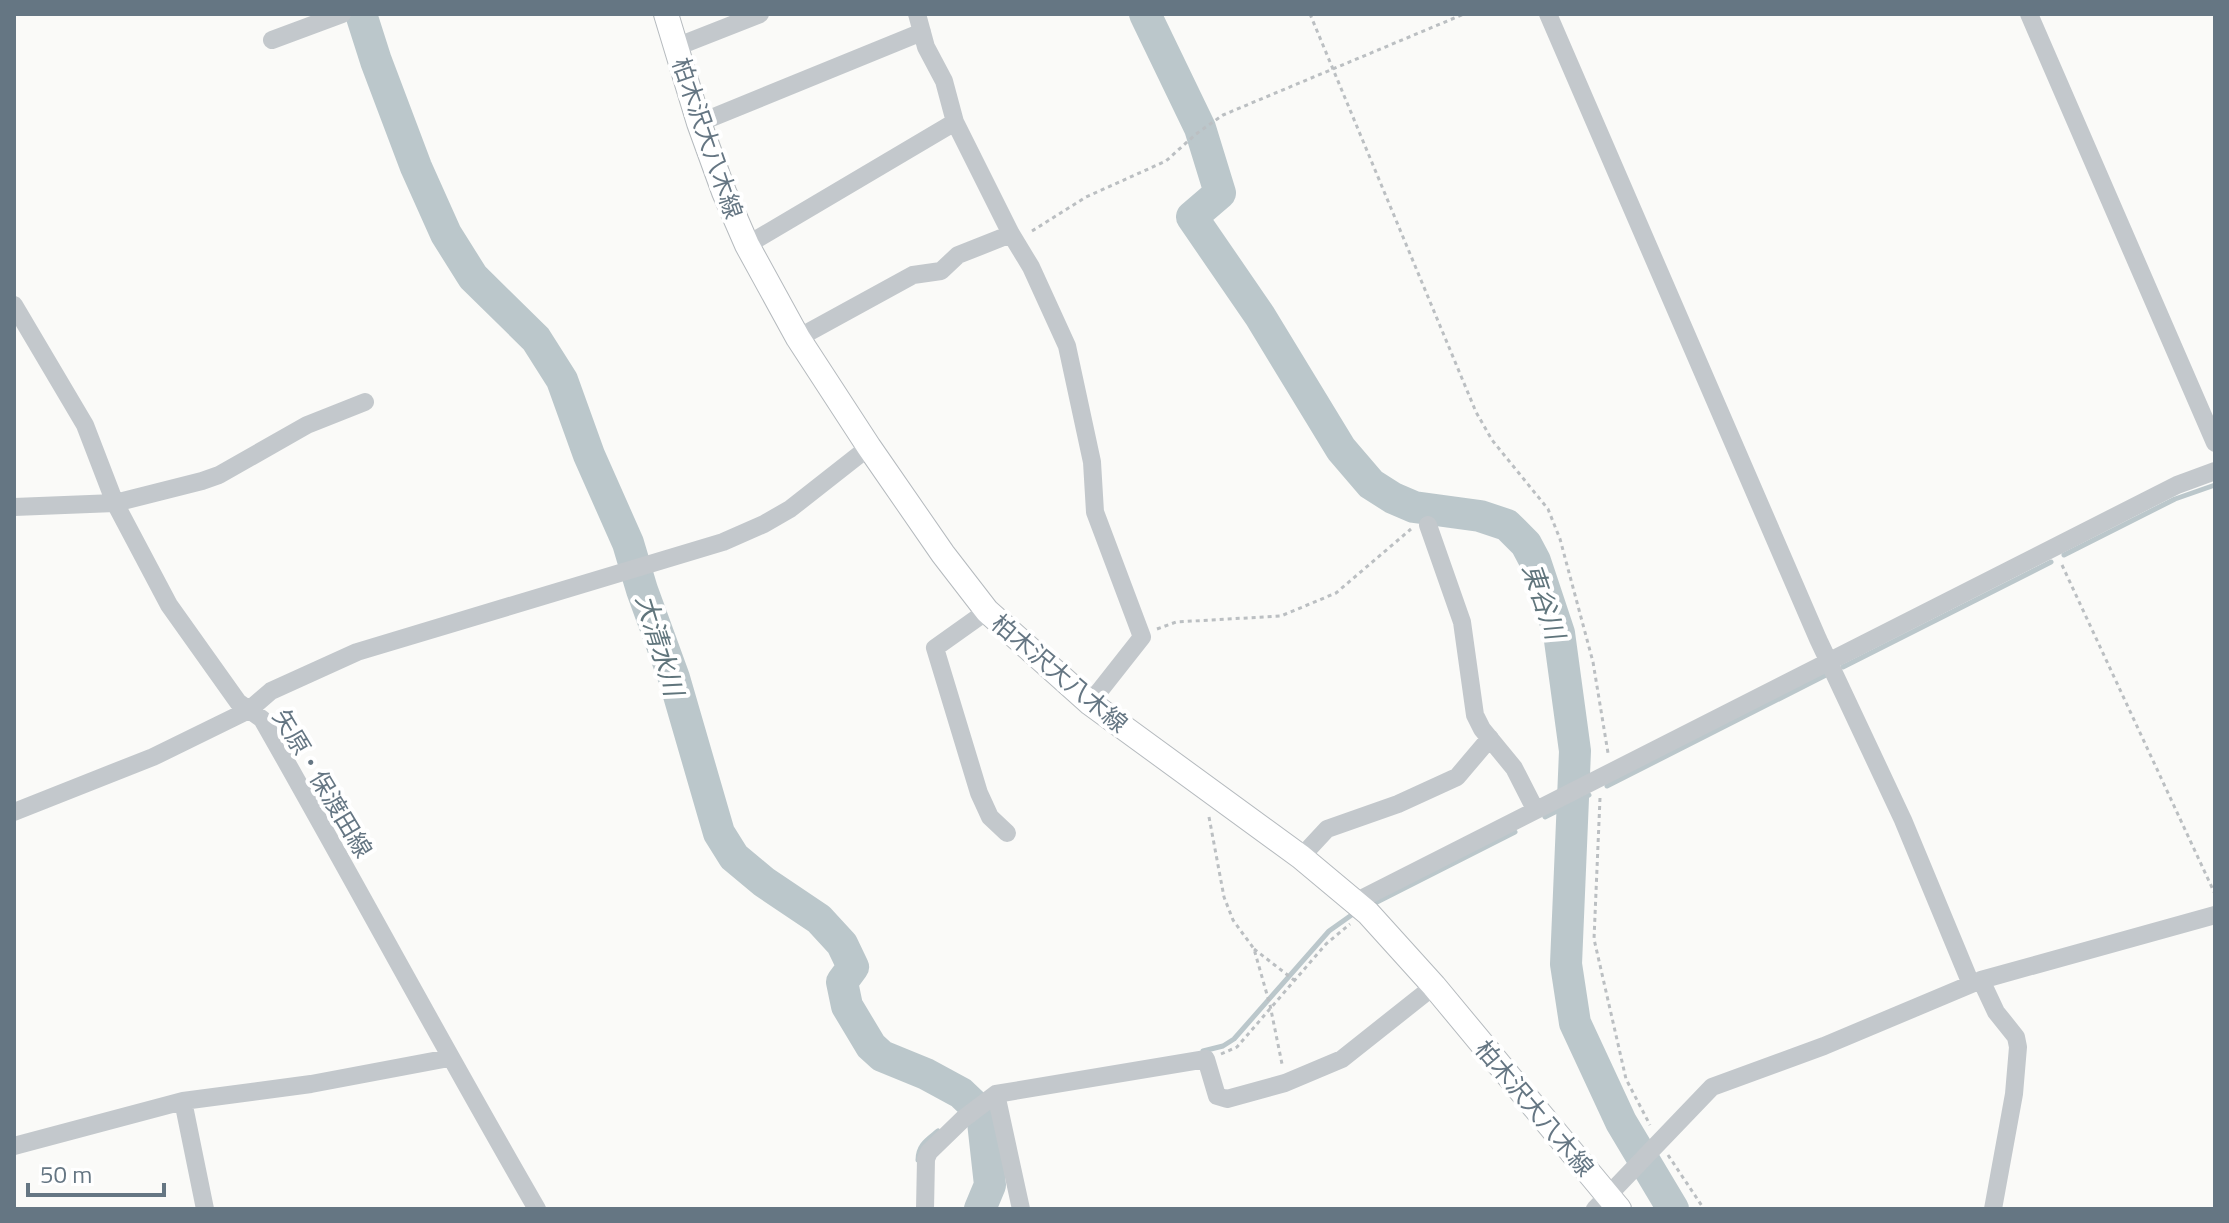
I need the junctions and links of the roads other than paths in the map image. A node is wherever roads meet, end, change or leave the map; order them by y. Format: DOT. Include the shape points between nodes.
graph roads {
  1 [pos="342,14"];
  2 [pos="666,14"];
  3 [pos="760,14"];
  4 [pos="1548,14"];
  5 [pos="2029,14"];
  6 [pos="919,23"];
  7 [pos="272,40"];
  8 [pos="676,47"];
  9 [pos="955,122"];
  10 [pos="699,123"];
  11 [pos="1013,238"];
  12 [pos="747,245"];
  13 [pos="14,305"];
  14 [pos="798,338"];
  15 [pos="365,402"];
  16 [pos="2215,443"];
  17 [pos="869,447"];
  18 [pos="2215,471"];
  19 [pos="115,503"];
  20 [pos="14,507"];
  21 [pos="1428,525"];
  22 [pos="987,611"];
  23 [pos="1830,661"];
  24 [pos="1090,703"];
  25 [pos="249,710"];
  26 [pos="1490,738"];
  27 [pos="1540,807"];
  28 [pos="14,812"];
  29 [pos="1007,833"];
  30 [pos="1301,857"];
  31 [pos="1356,911"];
  32 [pos="2215,915"];
  33 [pos="1976,982"];
  34 [pos="1434,986"];
  35 [pos="449,1058"];
  36 [pos="992,1096"];
  37 [pos="183,1101"];
  38 [pos="14,1146"];
  39 [pos="1607,1205"];
  40 [pos="205,1209"];
  41 [pos="537,1209"];
  42 [pos="925,1209"];
  43 [pos="1021,1209"];
  44 [pos="1993,1209"];
  1 -- 7 [label="street"];
  2 -- 8 [label="main road, 柏木沢大八木線"];
  3 -- 8 [label="street"];
  4 -- 23 [label="street"];
  5 -- 16 [label="street"];
  6 -- 9 [label="street"];
  6 -- 10 [label="street"];
  8 -- 10 [label="main road, 柏木沢大八木線"];
  9 -- 11 [label="street"];
  9 -- 12 [label="street"];
  10 -- 12 [label="main road, 柏木沢大八木線"];
  11 -- 14 [label="street" via="958,255 941,271 913,275"];
  11 -- 24 [label="street" via="1067,346 1092,462 1095,512 1142,637"];
  12 -- 14 [label="main road, 柏木沢大八木線"];
  13 -- 19 [label="street, 矢原・保渡田線" via="85,425"];
  14 -- 17 [label="main road, 柏木沢大八木線"];
  15 -- 19 [label="street" via="307,425 219,475"];
  17 -- 22 [label="main road, 柏木沢大八木線"];
  17 -- 25 [label="street" via="790,509 723,542 357,652 271,691"];
  18 -- 23 [label="street" via="2177,485"];
  19 -- 20 [label="street"];
  19 -- 25 [label="street, 矢原・保渡田線" via="169,605"];
  21 -- 26 [label="street" via="1462,622 1475,715"];
  22 -- 24 [label="main road, 柏木沢大八木線"];
  22 -- 29 [label="street" via="935,648 979,793 990,817"];
  23 -- 27 [label="street"];
  23 -- 33 [label="street"];
  24 -- 30 [label="main road, 柏木沢大八木線"];
  25 -- 28 [label="street" via="153,757"];
  25 -- 35 [label="street, 矢原・保渡田線" via="262,719"];
  26 -- 27 [label="street"];
  26 -- 30 [label="street" via="1457,777 1327,829"];
  27 -- 31 [label="street"];
  30 -- 31 [label="main road, 柏木沢大八木線"];
  31 -- 34 [label="main road, 柏木沢大八木線"];
  32 -- 33 [label="street"];
  33 -- 39 [label="street" via="1712,1087"];
  33 -- 44 [label="street" via="2018,1047"];
  34 -- 36 [label="street" via="1342,1059 1285,1083 1222,1099 1214,1091 1206,1059"];
  34 -- 39 [label="main road, 柏木沢大八木線"];
  35 -- 37 [label="street"];
  35 -- 41 [label="street, 矢原・保渡田線"];
  36 -- 42 [label="street" via="929,1152"];
  36 -- 43 [label="street"];
  37 -- 38 [label="street"];
  37 -- 40 [label="street"];
}
